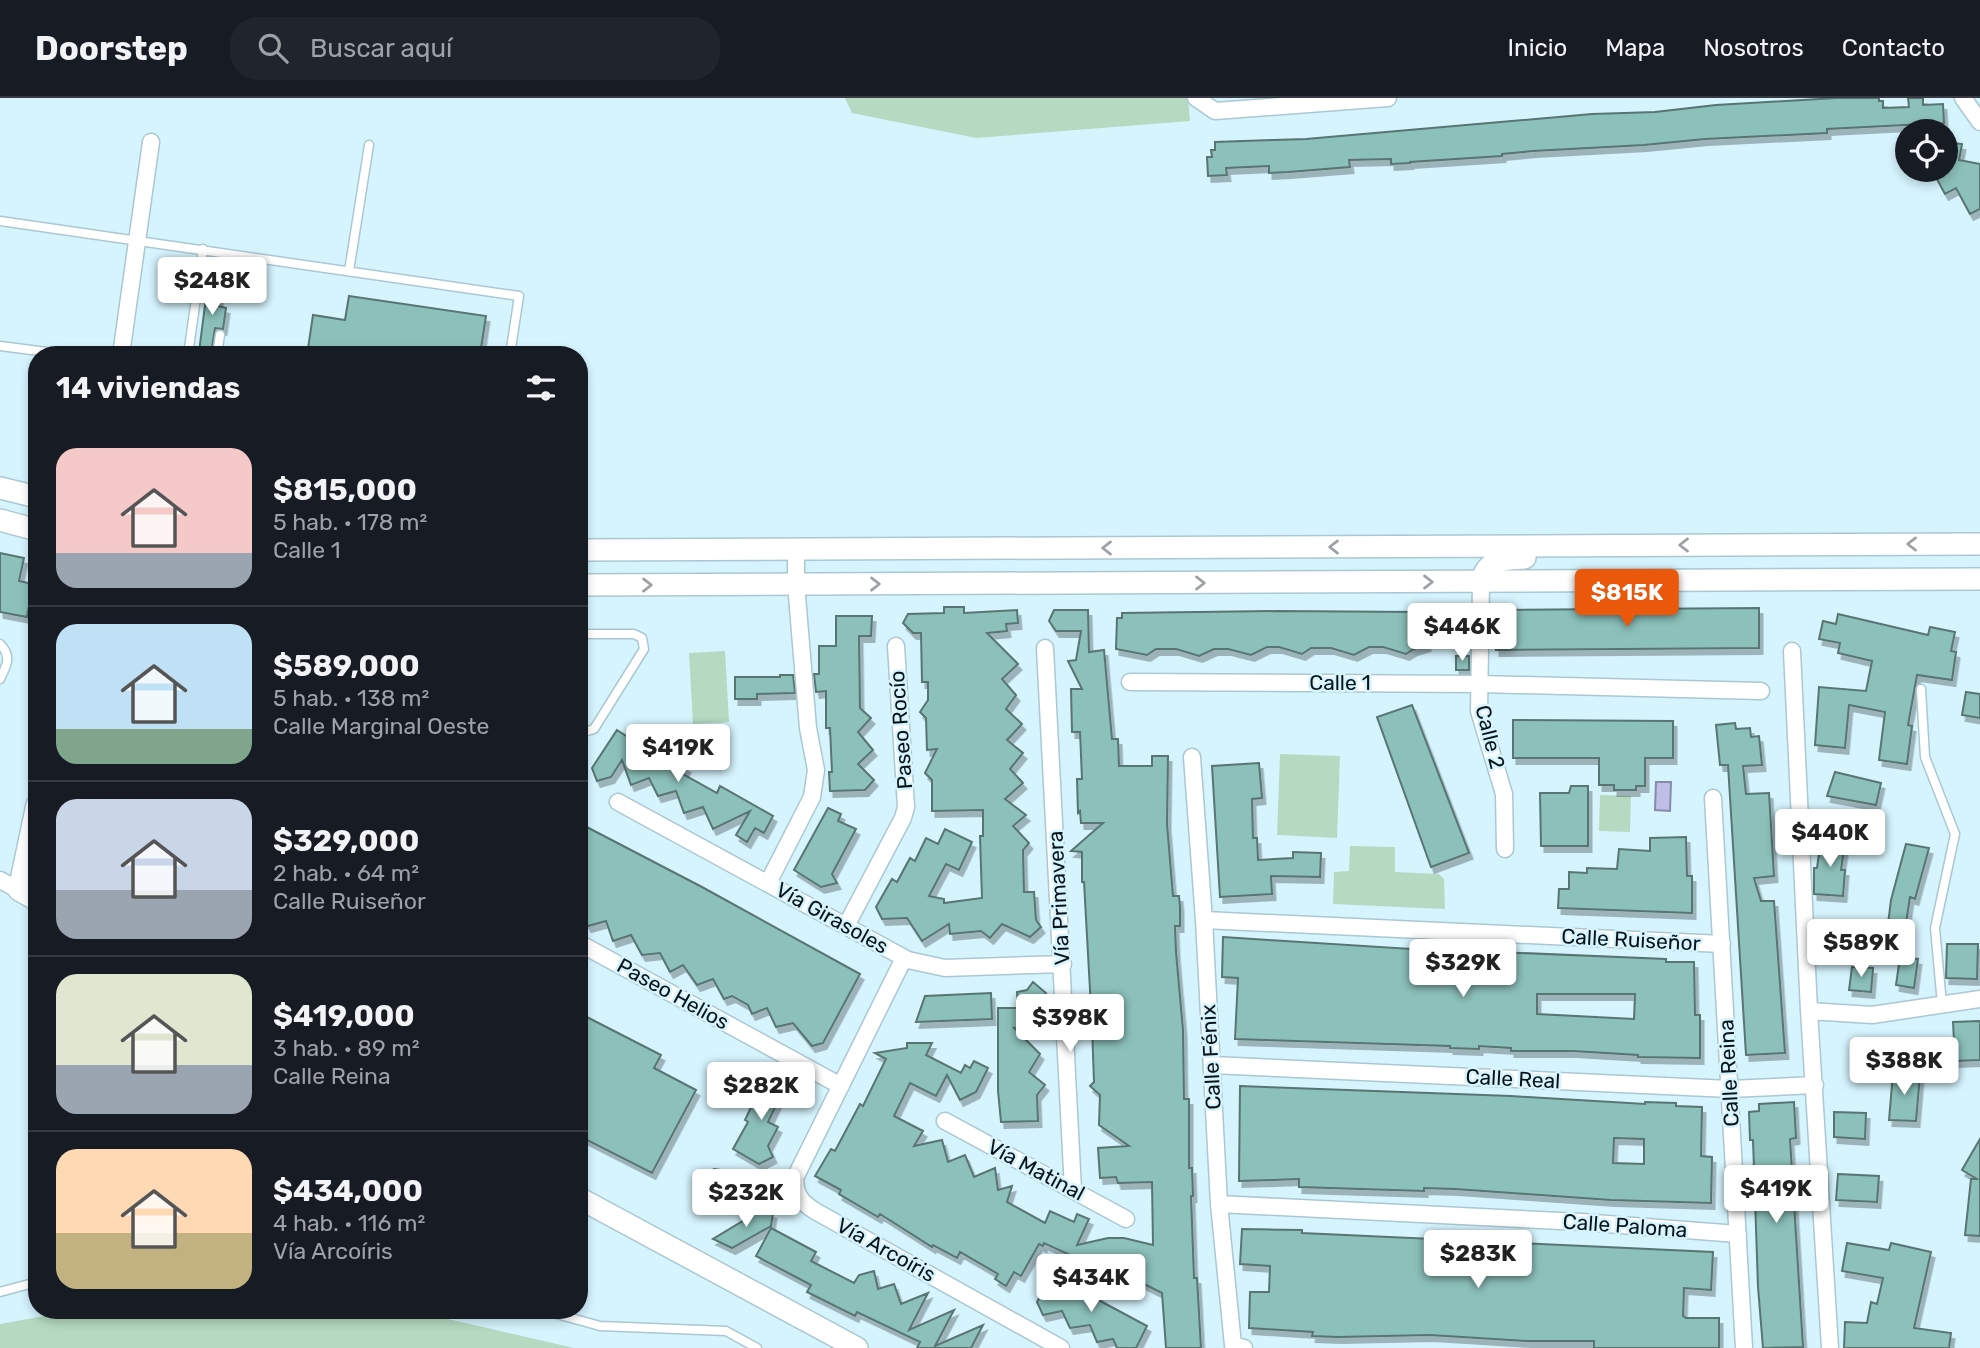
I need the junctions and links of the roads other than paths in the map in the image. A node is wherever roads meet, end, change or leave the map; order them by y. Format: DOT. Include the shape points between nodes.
graph roads {
  1 [pos="1196,98"];
  2 [pos="1388,98"];
  3 [pos="1963,98"];
  4 [pos="1980,122"];
  5 [pos="151,142"];
  6 [pos="369,145"];
  7 [pos="0,221"];
  8 [pos="137,240"];
  9 [pos="203,249"];
  10 [pos="349,271"];
  11 [pos="220,335"];
  12 [pos="0,346"];
  13 [pos="122,346"];
  14 [pos="189,346"];
  15 [pos="218,346"];
  16 [pos="511,346"];
  17 [pos="28,350"];
  18 [pos="0,488"];
  19 [pos="28,495"];
  20 [pos="0,520"];
  21 [pos="28,528"];
  22 [pos="1980,544"];
  23 [pos="1615,545"];
  24 [pos="1370,547"];
  25 [pos="796,549"];
  26 [pos="588,550"];
  27 [pos="1980,579"];
  28 [pos="1481,582"];
  29 [pos="796,584"];
  30 [pos="588,585"];
  31 [pos="588,634"];
  32 [pos="0,643"];
  33 [pos="896,646"];
  34 [pos="1045,648"];
  35 [pos="1792,651"];
  36 [pos="0,679"];
  37 [pos="1130,682"];
  38 [pos="1480,684"];
  39 [pos="1921,689"];
  40 [pos="1761,691"];
  41 [pos="588,731"];
  42 [pos="1192,757"];
  43 [pos="1713,798"];
  44 [pos="618,802"];
  45 [pos="28,845"];
  46 [pos="1505,849"];
  47 [pos="768,883"];
  48 [pos="18,890"];
  49 [pos="1204,920"];
  50 [pos="846,926"];
  51 [pos="1721,944"];
  52 [pos="588,948"];
  53 [pos="904,958"];
  54 [pos="1063,964"];
  55 [pos="1980,999"];
  56 [pos="1942,1004"];
  57 [pos="1809,1011"];
  58 [pos="1212,1065"];
  59 [pos="1815,1085"];
  60 [pos="841,1086"];
  61 [pos="1730,1089"];
  62 [pos="945,1121"];
  63 [pos="1073,1190"];
  64 [pos="588,1203"];
  65 [pos="1219,1204"];
  66 [pos="1126,1219"];
  67 [pos="1738,1234"];
  68 [pos="28,1284"];
  69 [pos="0,1292"];
  70 [pos="575,1319"];
  71 [pos="757,1348"];
  72 [pos="857,1348"];
  73 [pos="1061,1348"];
  74 [pos="1244,1348"];
  75 [pos="1744,1348"];
  76 [pos="1830,1348"];
  1 -- 2 [label="street" via="1215,111"];
  3 -- 4 [label="street"];
  5 -- 8 [label="street"];
  6 -- 10 [label="lane"];
  7 -- 8 [label="lane"];
  8 -- 9 [label="lane"];
  8 -- 13 [label="street"];
  9 -- 10 [label="lane"];
  9 -- 14 [label="lane"];
  10 -- 16 [label="lane" via="519,296"];
  11 -- 15 [label="lane"];
  12 -- 17 [label="lane"];
  18 -- 19 [label="street"];
  20 -- 21 [label="street"];
  22 -- 23 [label="street, one-way"];
  23 -- 24 [label="street"];
  23 -- 28 [label="street" via="1598,555 1502,559 1484,571"];
  24 -- 25 [label="street, one-way"];
  24 -- 28 [label="street" via="1407,557 1458,557 1471,563"];
  25 -- 26 [label="street"];
  25 -- 29 [label="street"];
  27 -- 28 [label="street"];
  29 -- 28 [label="street, one-way"];
  28 -- 38 [label="street, Calle 2"];
  30 -- 29 [label="street, one-way"];
  29 -- 47 [label="street" via="816,770 812,797"];
  31 -- 41 [label="lane" via="634,634 642,638 644,649 594,729"];
  32 -- 36 [label="lane" via="8,663"];
  33 -- 50 [label="street, Paseo Rocío" via="906,807"];
  34 -- 54 [label="street, Vía Primavera"];
  35 -- 57 [label="street"];
  37 -- 38 [label="street, Calle 1"];
  38 -- 40 [label="street, Calle 1"];
  38 -- 46 [label="street, Calle 2" via="1479,711 1504,794"];
  39 -- 56 [label="lane" via="1925,757 1955,834 1935,928"];
  42 -- 49 [label="street, Calle Fénix"];
  43 -- 51 [label="street, Calle Reina"];
  44 -- 47 [label="street, Vía Girasoles"];
  45 -- 48 [label="street"];
  47 -- 50 [label="street, Vía Girasoles"];
  49 -- 51 [label="street, Calle Ruiseñor"];
  49 -- 58 [label="street, Calle Fénix"];
  50 -- 53 [label="street, Vía Girasoles"];
  51 -- 61 [label="street, Calle Reina"];
  52 -- 60 [label="street, Paseo Helios"];
  53 -- 54 [label="street, Vía Girasoles" via="945,968"];
  53 -- 60 [label="street, Vía Arcoíris"];
  54 -- 63 [label="street, Vía Primavera"];
  55 -- 56 [label="street"];
  56 -- 57 [label="street" via="1872,1015"];
  57 -- 59 [label="street"];
  58 -- 61 [label="street, Calle Real"];
  58 -- 65 [label="street, Calle Fénix"];
  59 -- 61 [label="street, Calle Real"];
  59 -- 76 [label="street"];
  60 -- 73 [label="street, Vía Arcoíris" via="795,1178 798,1196"];
  61 -- 67 [label="street, Calle Reina"];
  62 -- 63 [label="street, Vía Matinal"];
  63 -- 66 [label="street, Vía Matinal"];
  64 -- 72 [label="street"];
  65 -- 67 [label="street, Calle Paloma"];
  65 -- 74 [label="street, Calle Fénix" via="1233,1345"];
  67 -- 75 [label="street, Calle Reina"];
  68 -- 69 [label="lane"];
  70 -- 71 [label="lane" via="600,1326 726,1331"];
}
